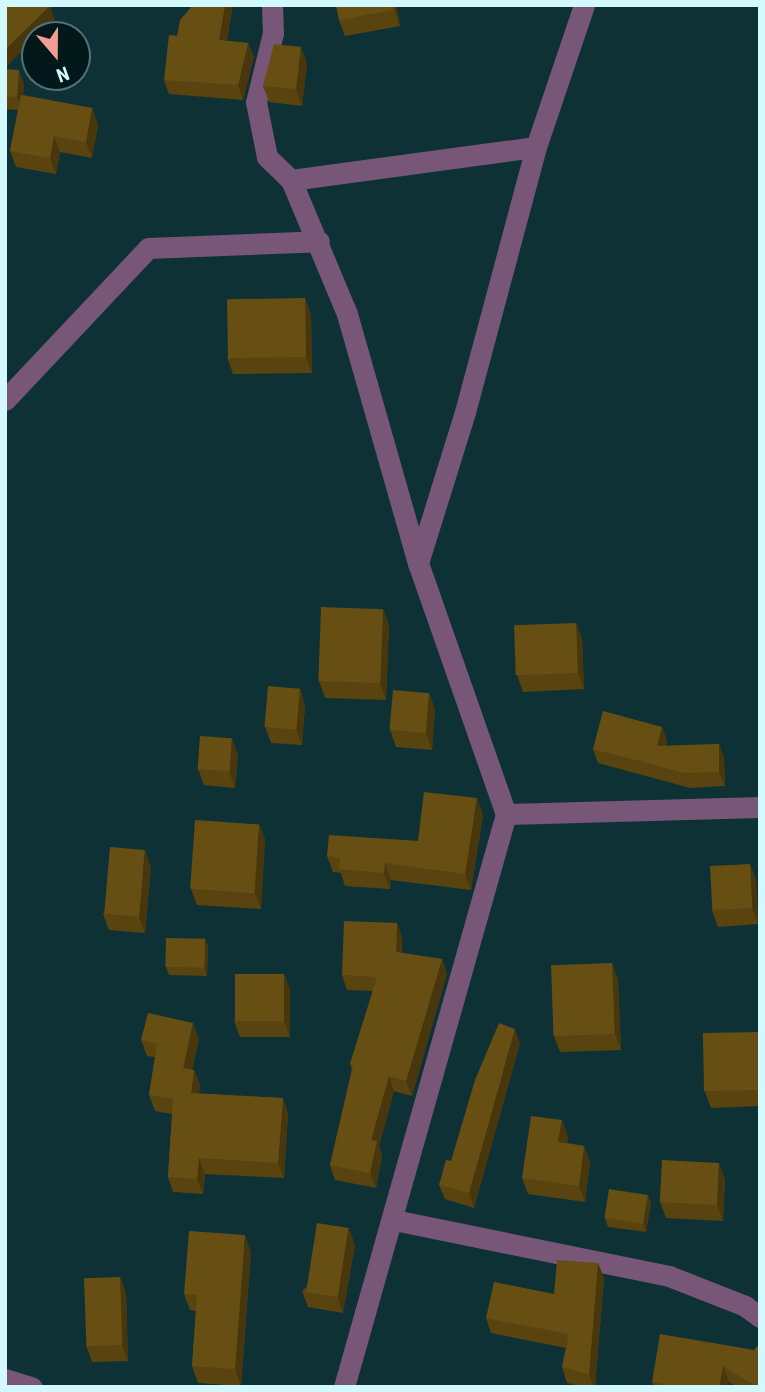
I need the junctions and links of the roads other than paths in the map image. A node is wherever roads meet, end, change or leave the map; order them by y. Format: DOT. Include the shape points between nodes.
graph roads {
  1 [pos="272,5"];
  2 [pos="584,5"];
  3 [pos="536,147"];
  4 [pos="291,180"];
  5 [pos="319,241"];
  6 [pos="5,400"];
  7 [pos="418,563"];
  8 [pos="760,807"];
  9 [pos="506,814"];
  10 [pos="394,1220"];
  11 [pos="760,1317"];
  12 [pos="5,1379"];
  13 [pos="32,1387"];
  14 [pos="344,1387"];
  1 -- 4 [label="street" via="273,33 256,102 267,157"];
  2 -- 3 [label="street"];
  3 -- 4 [label="street"];
  3 -- 7 [label="street" via="465,412"];
  4 -- 5 [label="street"];
  5 -- 6 [label="street" via="148,248"];
  5 -- 7 [label="street" via="347,314"];
  7 -- 9 [label="street"];
  8 -- 9 [label="street"];
  9 -- 10 [label="street"];
  10 -- 11 [label="street" via="669,1276 745,1306"];
  10 -- 14 [label="street"];
  12 -- 13 [label="street"];
}
